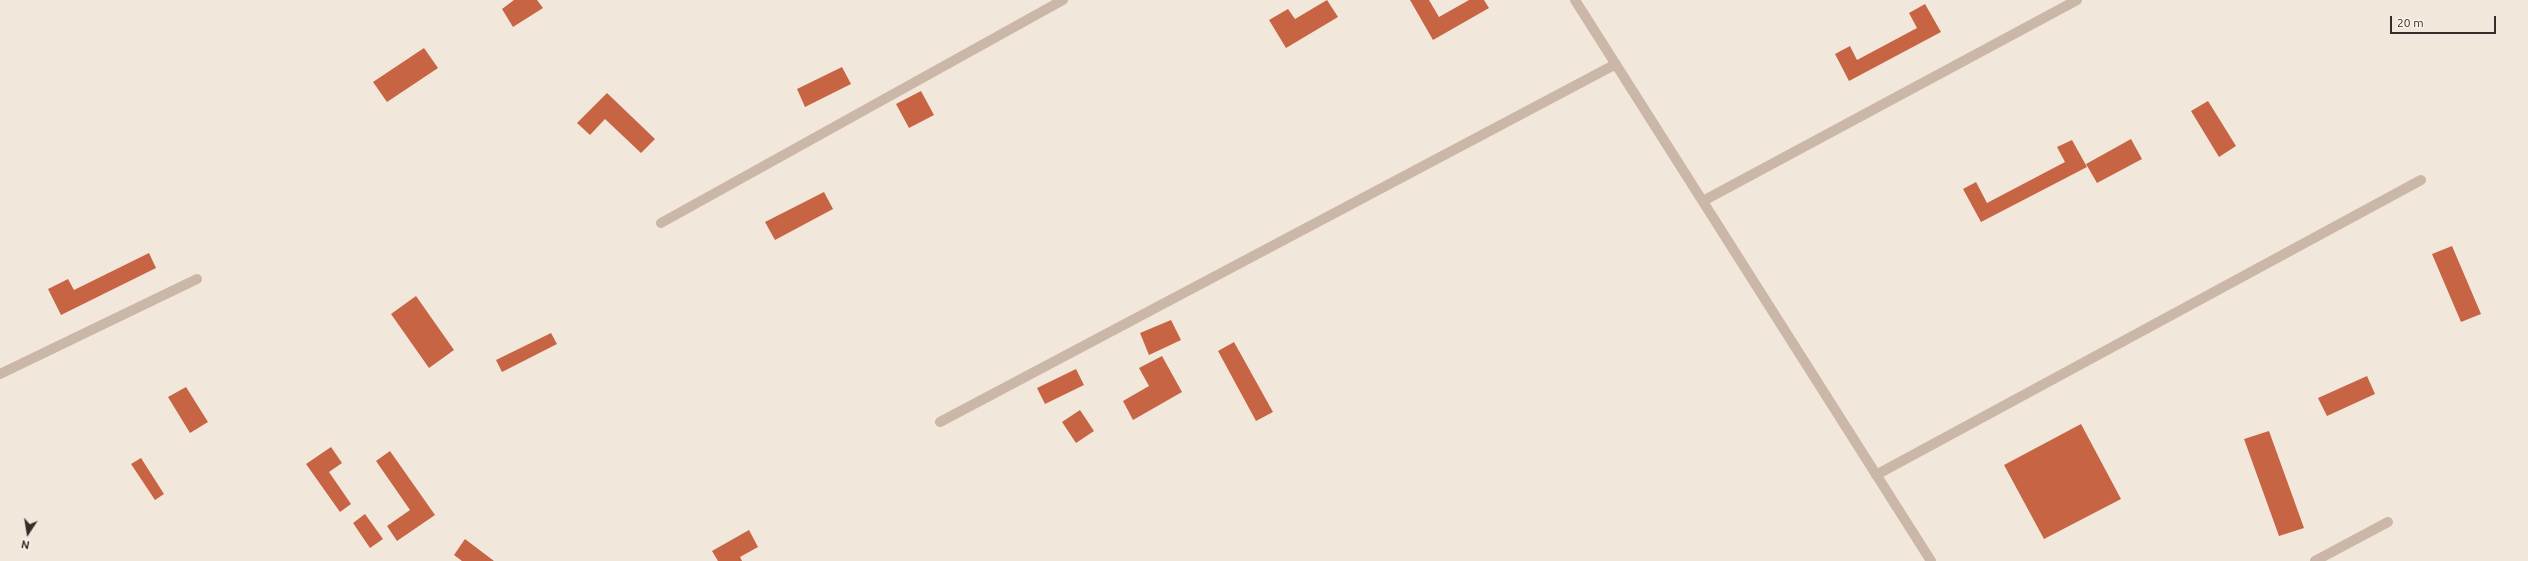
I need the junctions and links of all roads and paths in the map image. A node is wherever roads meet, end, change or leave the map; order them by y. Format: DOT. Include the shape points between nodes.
graph roads {
  1 [pos="1063,0"];
  2 [pos="1575,0"];
  3 [pos="2076,0"];
  4 [pos="1616,64"];
  5 [pos="2421,180"];
  6 [pos="1703,201"];
  7 [pos="661,223"];
  8 [pos="197,279"];
  9 [pos="0,374"];
  10 [pos="940,422"];
  11 [pos="1876,475"];
  12 [pos="2388,522"];
  13 [pos="1931,561"];
  14 [pos="2315,561"];
  1 -- 7 [label="street"];
  2 -- 4 [label="street"];
  3 -- 6 [label="street"];
  4 -- 6 [label="street"];
  4 -- 10 [label="street"];
  5 -- 11 [label="street"];
  6 -- 11 [label="street"];
  8 -- 9 [label="street"];
  11 -- 13 [label="street"];
  12 -- 14 [label="street"];
}
